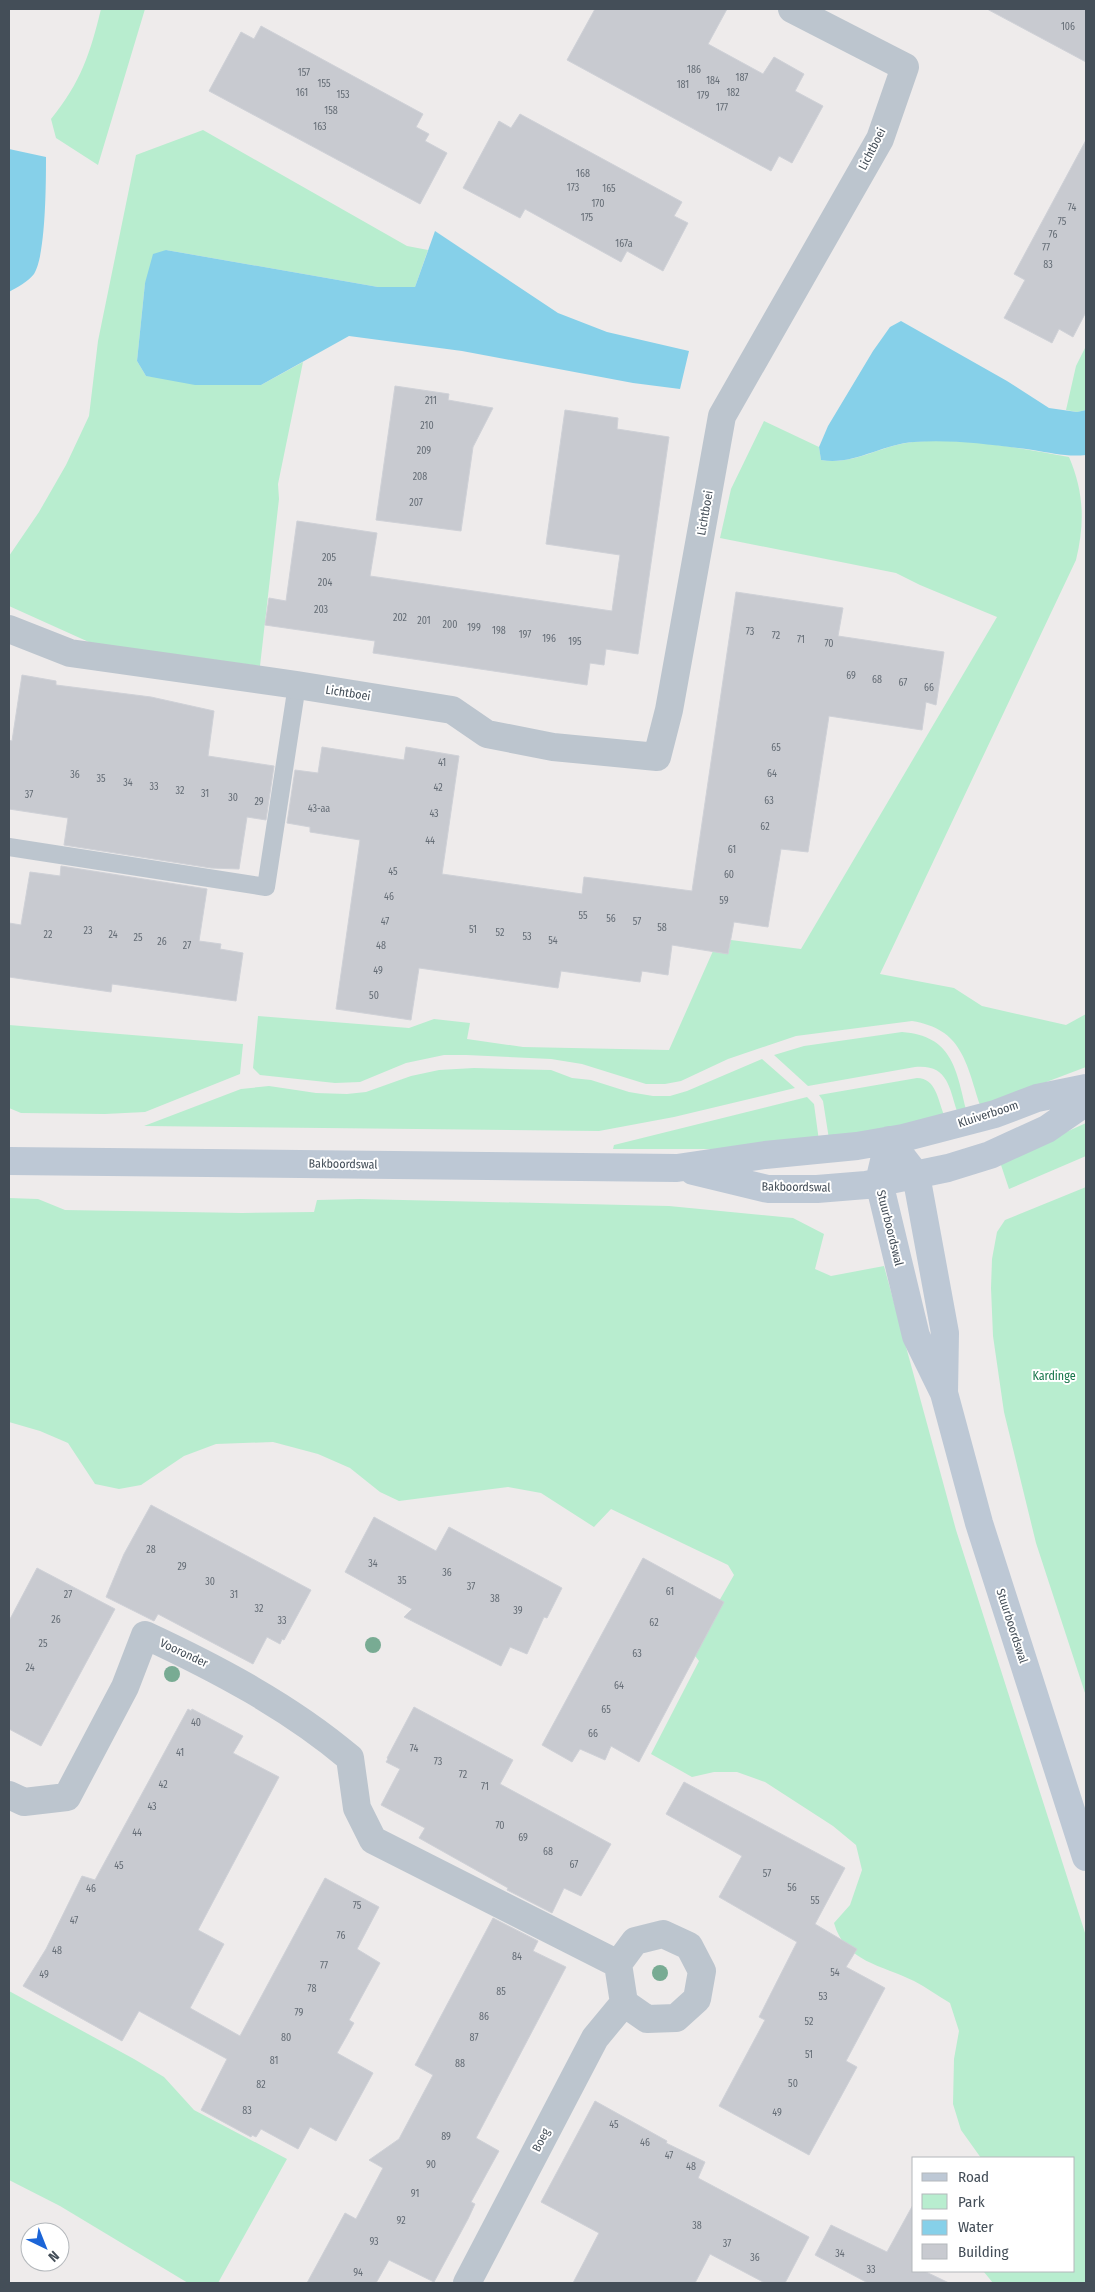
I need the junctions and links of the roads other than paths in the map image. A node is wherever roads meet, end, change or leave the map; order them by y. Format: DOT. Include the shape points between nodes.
graph roads {
  1 [pos="792,9"];
  2 [pos="9,629"];
  3 [pos="297,685"];
  4 [pos="9,847"];
  5 [pos="1086,1088"];
  6 [pos="1086,1102"];
  7 [pos="889,1140"];
  8 [pos="9,1160"];
  9 [pos="677,1168"];
  10 [pos="916,1176"];
  11 [pos="879,1182"];
  12 [pos="944,1393"];
  13 [pos="9,1795"];
  14 [pos="1086,1856"];
  15 [pos="618,1964"];
  16 [pos="624,2003"];
  17 [pos="467,2283"];
  1 -- 3 [label="street, Lichtboei" via="905,68 880,139 722,416 658,758 553,747 487,734 452,710"];
  2 -- 3 [label="street, Lichtboei" via="70,653"];
  3 -- 4 [label="lane" via="266,887"];
  5 -- 7 [label="main road, Kluiverboom" via="1037,1098 995,1114"];
  6 -- 10 [label="main road" via="1047,1128 1010,1147 965,1164"];
  7 -- 9 [label="main road, Bakboordswal"];
  7 -- 10 [label="main road, Stuurboordswal"];
  7 -- 11 [label="main road, Stuurboordswal"];
  8 -- 9 [label="main road, Bakboordswal"];
  9 -- 11 [label="main road, Bakboordswal" via="768,1189 817,1189"];
  10 -- 11 [label="main road, Bakboordswal"];
  10 -- 12 [label="main road, Stuurboordswal" via="945,1333"];
  11 -- 12 [label="main road, Stuurboordswal" via="916,1336"];
  12 -- 14 [label="main road, Stuurboordswal" via="978,1523"];
  13 -- 15 [label="street, Vooronder" via="24,1802 67,1797 126,1687 145,1635 212,1666 327,1739 350,1758 357,1808 374,1840"];
  15 -- 16 [label="street"];
  15 -- 16 [label="street" via="635,1941 663,1934 689,1946 702,1971 697,1999 676,2018 647,2019"];
  16 -- 17 [label="street, Boeg" via="595,2038"];
}
